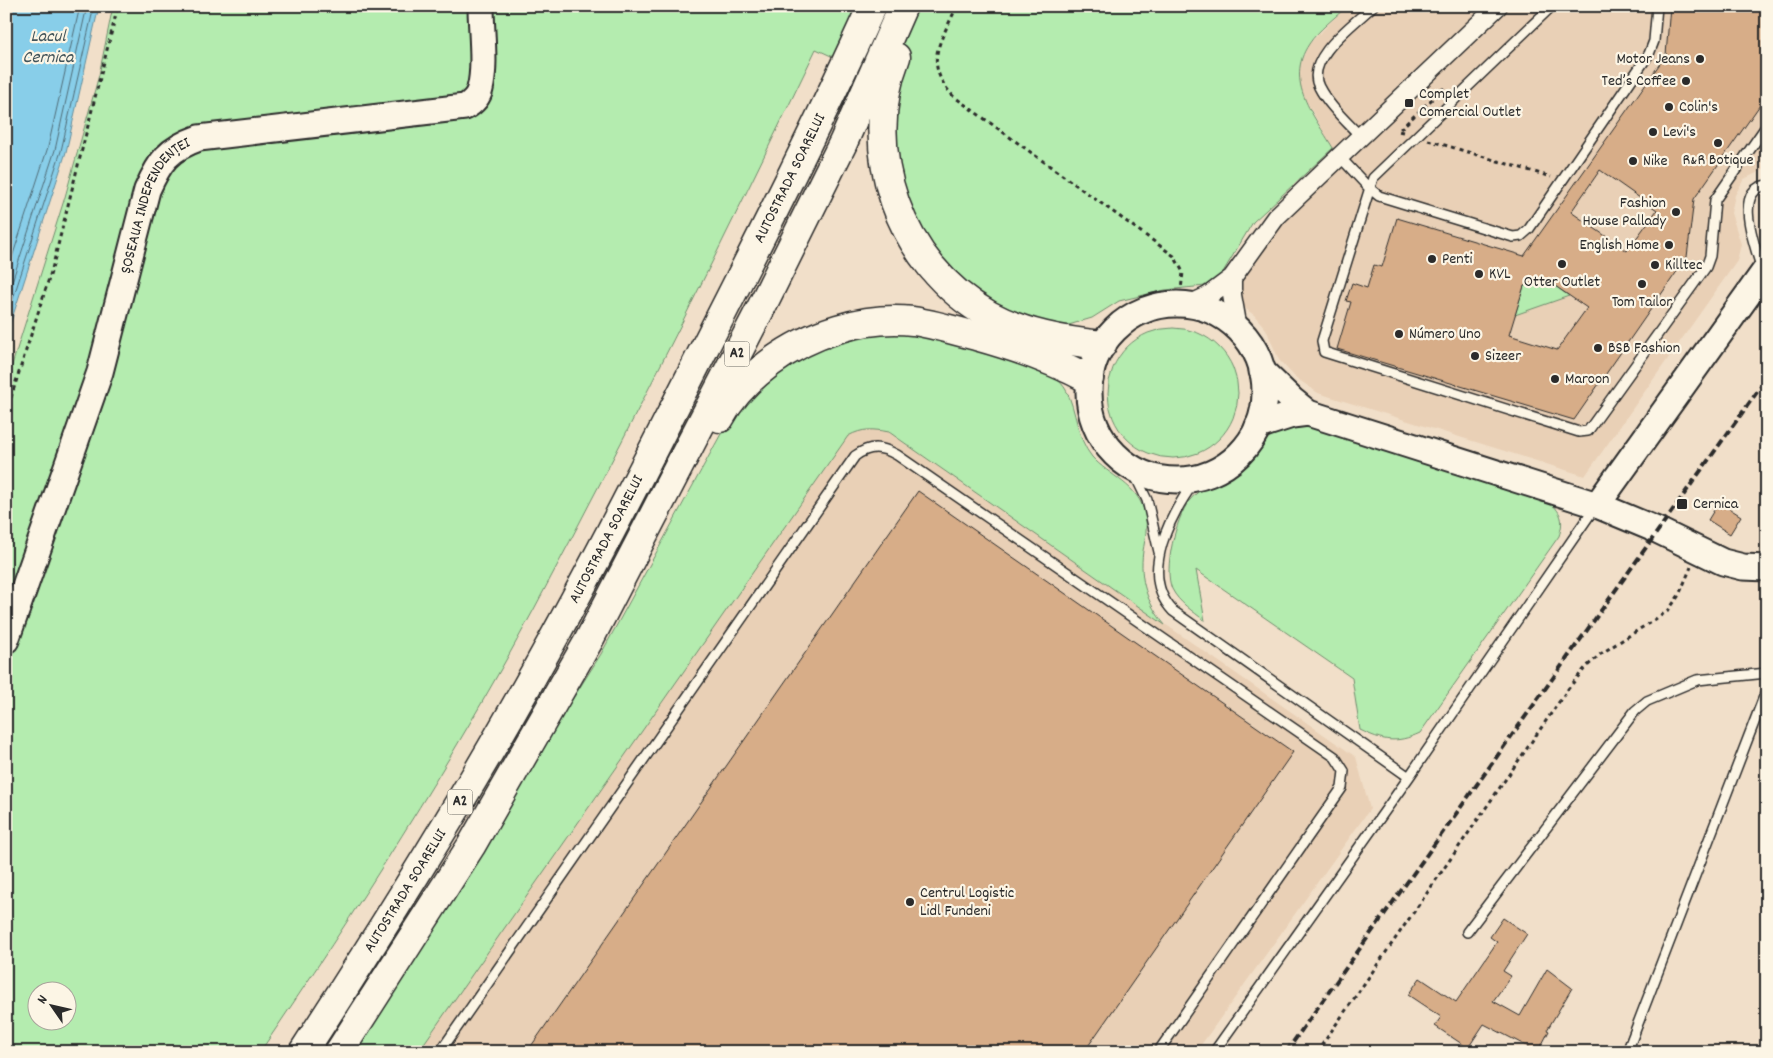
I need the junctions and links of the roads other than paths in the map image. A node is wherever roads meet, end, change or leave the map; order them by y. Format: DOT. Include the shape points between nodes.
graph roads {
  1 [pos="481,6"];
  2 [pos="863,6"];
  3 [pos="872,6"];
  4 [pos="903,6"];
  5 [pos="915,6"];
  6 [pos="1373,6"];
  7 [pos="1498,6"];
  8 [pos="1552,6"];
  9 [pos="1657,6"];
  10 [pos="858,38"];
  11 [pos="1767,125"];
  12 [pos="1361,137"];
  13 [pos="1340,157"];
  14 [pos="1767,185"];
  15 [pos="1369,188"];
  16 [pos="1765,271"];
  17 [pos="1232,278"];
  18 [pos="1184,304"];
  19 [pos="1238,329"];
  20 [pos="1102,345"];
  21 [pos="1262,370"];
  22 [pos="1089,379"];
  23 [pos="1308,413"];
  24 [pos="1258,426"];
  25 [pos="1132,469"];
  26 [pos="1197,478"];
  27 [pos="1597,505"];
  28 [pos="1159,553"];
  29 [pos="629,565"];
  30 [pos="1767,568"];
  31 [pos="6,640"];
  32 [pos="1767,673"];
  33 [pos="1767,690"];
  34 [pos="1409,777"];
  35 [pos="1467,932"];
  36 [pos="303,1052"];
  37 [pos="339,1052"];
  38 [pos="440,1052"];
  39 [pos="1158,1052"];
  40 [pos="1214,1052"];
  41 [pos="1627,1052"];
  1 -- 31 [label="street, ȘOSEAUA INDEPENDENȚEI" via="480,91 465,107 199,138 179,145 155,172 147,190 100,372"];
  2 -- 10 [label="highway"];
  3 -- 10 [label="highway, AUTOSTRADA SOARELUI / A2"];
  4 -- 29 [label="highway, AUTOSTRADA SOARELUI / A2" via="843,143"];
  5 -- 20 [label="highway" via="889,74 882,126 884,164 905,228 924,258 946,282 988,314 1054,339"];
  6 -- 12 [label="lane" via="1326,52 1316,65 1315,73 1325,96"];
  7 -- 12 [label="street"];
  8 -- 15 [label="lane" via="1373,178"];
  9 -- 15 [label="lane" via="1654,42 1649,54 1529,229 1517,237 1379,196"];
  10 -- 36 [label="highway, AUTOSTRADA SOARELUI / A2" via="605,544 454,812"];
  11 -- 15 [label="lane" via="1715,200 1706,267 1592,427 1584,432 1324,352 1322,341"];
  12 -- 13 [label="street"];
  13 -- 15 [label="lane"];
  13 -- 17 [label="street" via="1276,217"];
  14 -- 16 [label="lane" via="1750,196 1747,212"];
  16 -- 27 [label="street"];
  17 -- 18 [label="street" via="1208,296"];
  17 -- 19 [label="street"];
  18 -- 19 [label="street" via="1207,309"];
  18 -- 20 [label="street" via="1157,306 1135,314 1117,327"];
  19 -- 21 [label="street" via="1249,341"];
  20 -- 22 [label="street"];
  21 -- 23 [label="street"];
  21 -- 24 [label="street" via="1265,399"];
  22 -- 25 [label="street" via="1089,406 1097,431 1112,453"];
  22 -- 29 [label="highway" via="1042,356 914,321 853,325 820,335 783,353 751,377 727,404 659,535"];
  23 -- 24 [label="street"];
  23 -- 27 [label="street"];
  24 -- 26 [label="street" via="1234,460"];
  25 -- 26 [label="street" via="1153,478 1175,481"];
  25 -- 28 [label="lane" via="1148,500"];
  26 -- 28 [label="lane" via="1176,510"];
  27 -- 30 [label="street" via="1657,530 1698,552 1743,567"];
  27 -- 34 [label="lane"];
  28 -- 34 [label="lane" via="1158,588 1164,602 1173,611"];
  29 -- 37 [label="highway, AUTOSTRADA SOARELUI / A2" via="471,846"];
  32 -- 35 [label="lane" via="1697,680 1648,701 1635,711"];
  33 -- 41 [label="lane"];
  34 -- 40 [label="lane"];
  38 -- 39 [label="lane" via="855,456 875,447 897,455 1335,757 1344,771 1342,788"];
}
